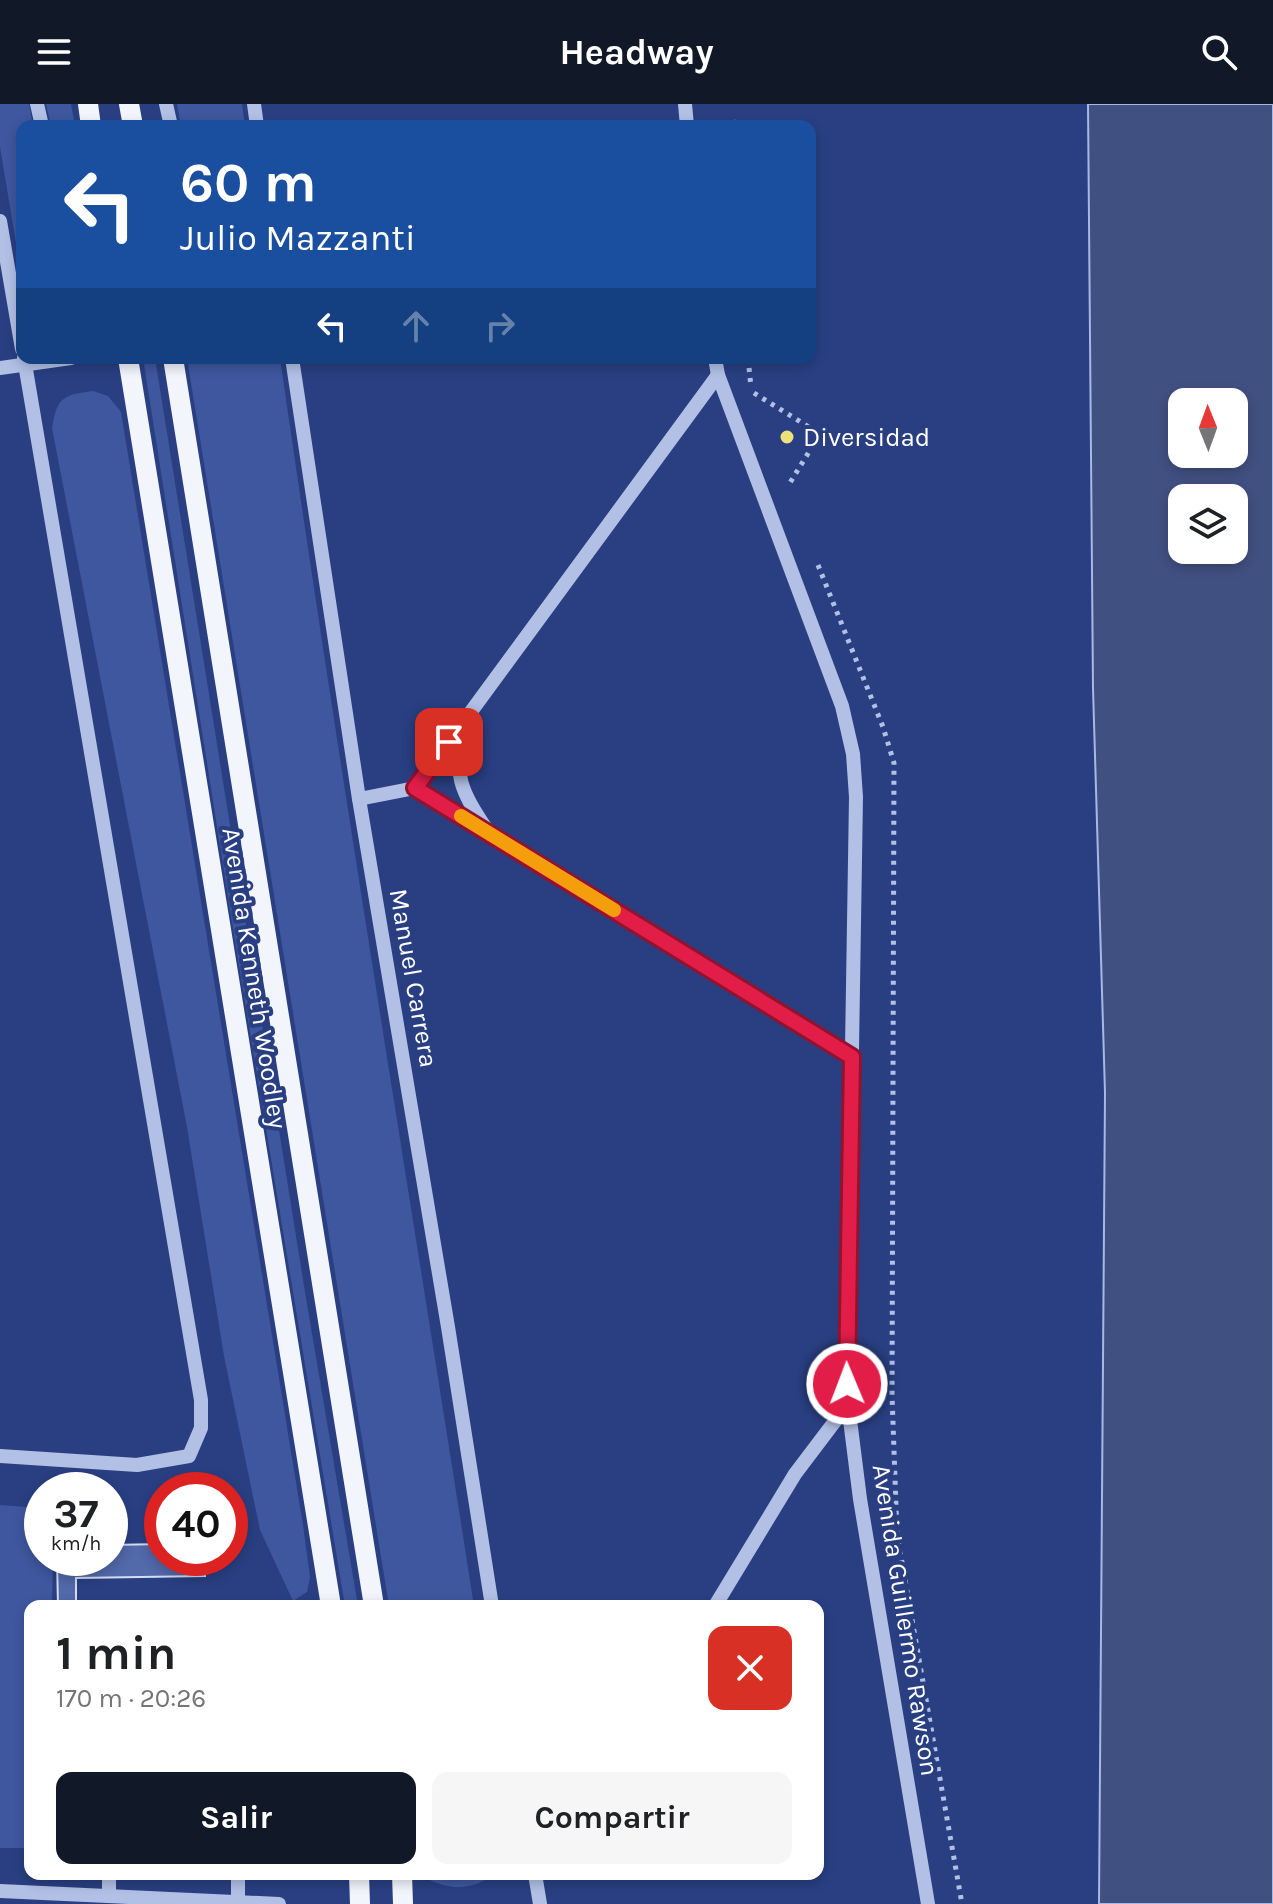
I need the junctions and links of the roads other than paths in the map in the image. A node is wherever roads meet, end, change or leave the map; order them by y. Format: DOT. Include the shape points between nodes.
graph roads {
  1 [pos="0,221"];
  2 [pos="16,314"];
  3 [pos="24,364"];
  4 [pos="129,364"];
  5 [pos="174,364"];
  6 [pos="293,364"];
  7 [pos="716,364"];
  8 [pos="718,375"];
  9 [pos="466,720"];
  10 [pos="415,788"];
  11 [pos="359,799"];
  12 [pos="489,834"];
  13 [pos="852,1057"];
  14 [pos="848,1404"];
  15 [pos="0,1456"];
  16 [pos="330,1600"];
  17 [pos="373,1600"];
  18 [pos="491,1600"];
  19 [pos="719,1600"];
  20 [pos="109,1880"];
  21 [pos="238,1880"];
  22 [pos="359,1880"];
  23 [pos="402,1880"];
  24 [pos="536,1880"];
  25 [pos="0,1891"];
  26 [pos="109,1896"];
  27 [pos="238,1902"];
  28 [pos="279,1904"];
  29 [pos="360,1904"];
  30 [pos="403,1904"];
  31 [pos="540,1904"];
  32 [pos="928,1904"];
  1 -- 2 [label="street"];
  3 -- 15 [label="street" via="201,1400 201,1428 189,1456 137,1465"];
  4 -- 16 [label="main road, Avenida Kenneth Woodley"];
  5 -- 17 [label="main road, Avenida Kenneth Woodley"];
  6 -- 11 [label="street, Manuel Carrera"];
  7 -- 8 [label="street, Avenida Guillermo Rawson"];
  8 -- 9 [label="street"];
  8 -- 13 [label="street, Avenida Guillermo Rawson" via="842,706 853,754"];
  9 -- 10 [label="street"];
  9 -- 12 [label="street" via="459,771 465,798"];
  10 -- 11 [label="street"];
  10 -- 12 [label="street"];
  11 -- 18 [label="street, Manuel Carrera"];
  12 -- 13 [label="street"];
  13 -- 14 [label="street, Avenida Guillermo Rawson"];
  14 -- 19 [label="street" via="795,1474"];
  14 -- 32 [label="street, Avenida Guillermo Rawson"];
  20 -- 26 [label="street"];
  21 -- 27 [label="street"];
  22 -- 29 [label="main road"];
  23 -- 30 [label="main road"];
  24 -- 31 [label="street"];
  25 -- 26 [label="street"];
  26 -- 27 [label="street"];
  27 -- 28 [label="street"];
}
